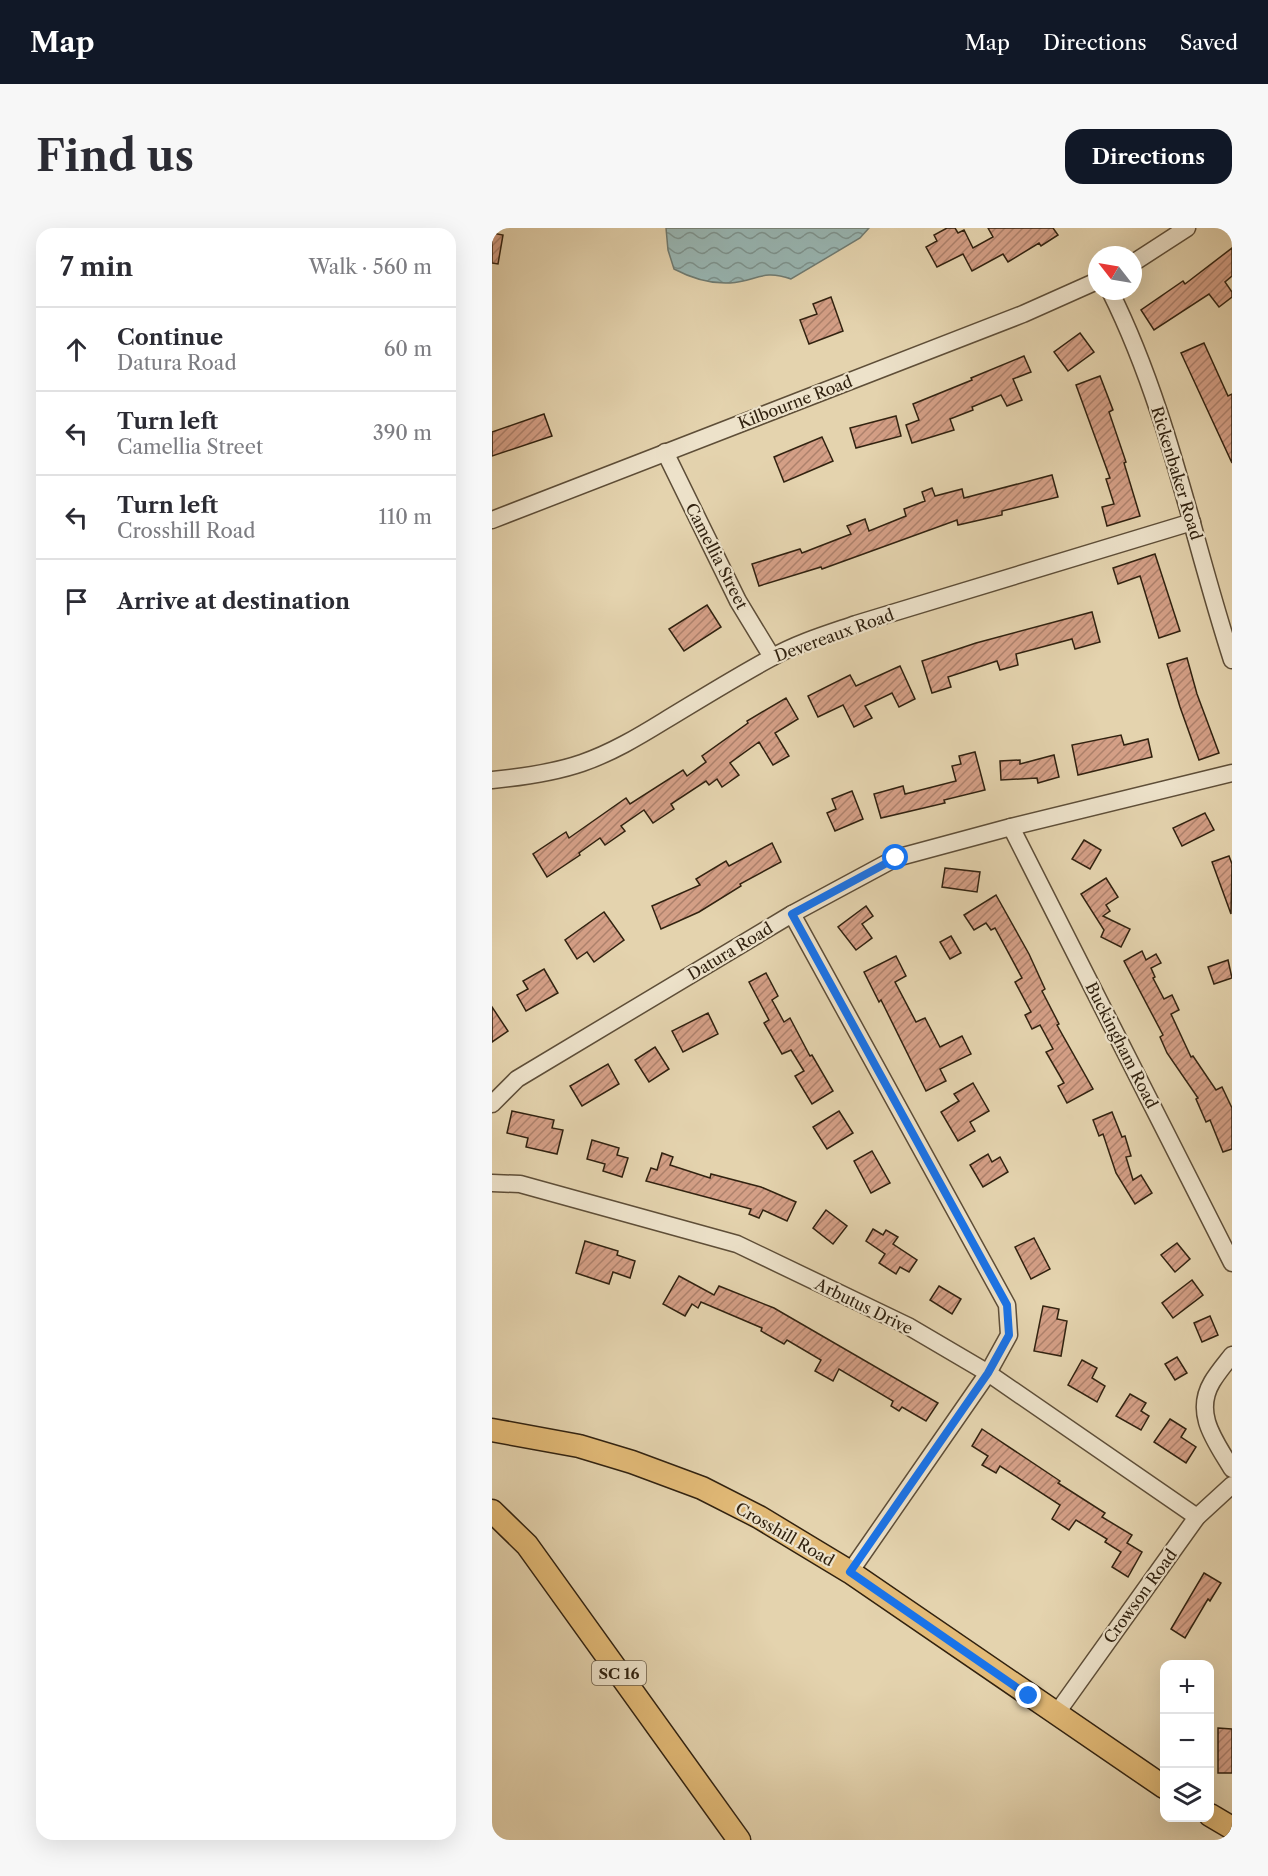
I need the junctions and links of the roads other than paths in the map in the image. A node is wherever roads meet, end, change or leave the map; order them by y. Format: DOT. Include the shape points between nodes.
graph roads {
  1 [pos="1188,228"];
  2 [pos="1142,256"];
  3 [pos="1088,285"];
  4 [pos="1114,300"];
  5 [pos="665,452"];
  6 [pos="492,520"];
  7 [pos="1192,522"];
  8 [pos="772,657"];
  9 [pos="1232,660"];
  10 [pos="1232,773"];
  11 [pos="492,780"];
  12 [pos="1011,826"];
  13 [pos="792,914"];
  14 [pos="492,1104"];
  15 [pos="492,1183"];
  16 [pos="1232,1263"];
  17 [pos="1232,1355"];
  18 [pos="988,1373"];
  19 [pos="492,1430"];
  20 [pos="1232,1469"];
  21 [pos="1232,1485"];
  22 [pos="492,1511"];
  23 [pos="1197,1516"];
  24 [pos="850,1572"];
  25 [pos="1056,1714"];
  26 [pos="1160,1784"];
  27 [pos="1214,1818"];
  28 [pos="1232,1828"];
  29 [pos="739,1840"];
  1 -- 2 [label="street"];
  3 -- 5 [label="street, Kilbourne Road" via="1023,314"];
  4 -- 7 [label="street, Rickenbaker Road" via="1142,361"];
  5 -- 6 [label="street, Kilbourne Road"];
  5 -- 8 [label="street, Camellia Street" via="738,601"];
  7 -- 8 [label="street, Devereaux Road" via="856,624"];
  7 -- 9 [label="street, Rickenbaker Road"];
  8 -- 11 [label="street, Devereaux Road" via="640,736 583,763 525,777"];
  10 -- 12 [label="street, Datura Road"];
  12 -- 13 [label="street, Datura Road" via="896,858"];
  12 -- 16 [label="street, Buckingham Road"];
  13 -- 14 [label="street, Datura Road" via="517,1079"];
  13 -- 18 [label="street" via="1007,1305 1009,1335"];
  15 -- 18 [label="street, Arbutus Drive" via="520,1184 737,1244 908,1326"];
  17 -- 20 [label="street" via="1211,1383 1204,1402 1206,1426"];
  18 -- 23 [label="street, Arbutus Drive"];
  18 -- 24 [label="street"];
  19 -- 24 [label="main road, Crosshill Road" via="579,1446 702,1488"];
  21 -- 23 [label="street, Crowson Road"];
  22 -- 29 [label="main road, SC 16" via="527,1545"];
  23 -- 25 [label="street, Crowson Road"];
  24 -- 25 [label="main road, Crosshill Road"];
  25 -- 26 [label="main road, Crosshill Road"];
  27 -- 28 [label="main road"];
}
